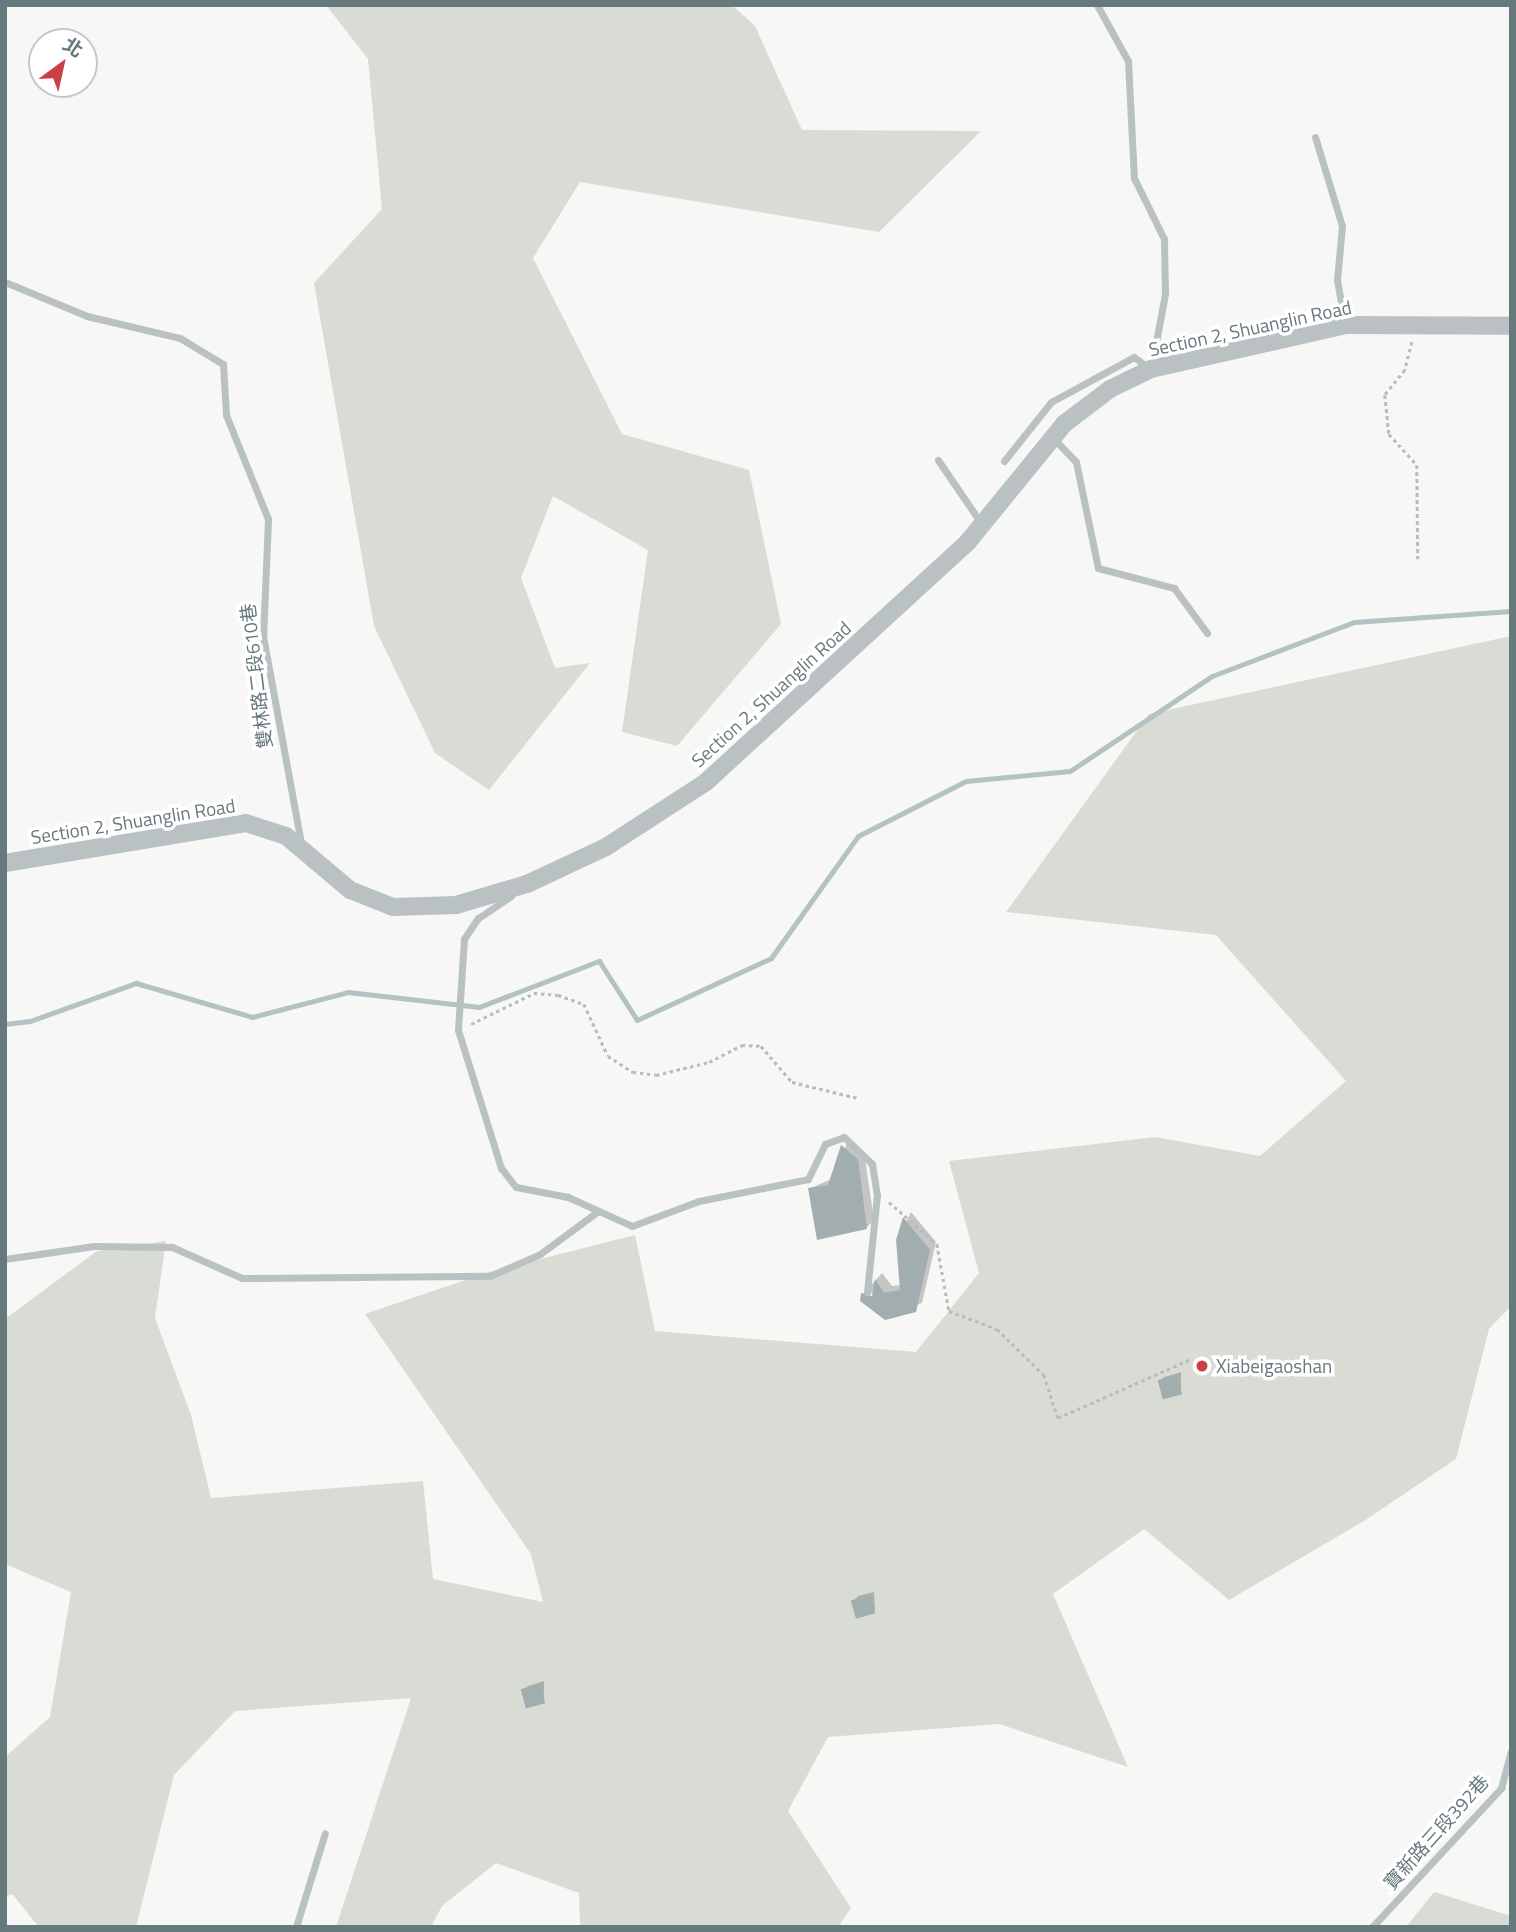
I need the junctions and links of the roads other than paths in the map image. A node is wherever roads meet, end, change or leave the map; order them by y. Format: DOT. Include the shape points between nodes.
graph roads {
  1 [pos="1097,5"];
  2 [pos="1315,137"];
  3 [pos="5,282"];
  4 [pos="1346,325"];
  5 [pos="1511,326"];
  6 [pos="1151,369"];
  7 [pos="1052,438"];
  8 [pos="938,460"];
  9 [pos="1003,461"];
  10 [pos="983,527"];
  11 [pos="1207,633"];
  12 [pos="302,846"];
  13 [pos="5,863"];
  14 [pos="527,884"];
  15 [pos="597,1212"];
  16 [pos="5,1259"];
  17 [pos="867,1292"];
  18 [pos="1511,1751"];
  19 [pos="326,1833"];
  20 [pos="296,1927"];
  21 [pos="1372,1927"];
  1 -- 6 [label="lane" via="1128,61 1134,178 1164,239 1165,294"];
  2 -- 4 [label="lane" via="1342,226 1337,280"];
  3 -- 12 [label="lane, 雙林路二段610巷" via="87,316 180,338 223,364 226,415 268,519 264,636 279,751"];
  4 -- 5 [label="street, Section 2, Shuanglin Road"];
  4 -- 6 [label="street, Section 2, Shuanglin Road"];
  6 -- 7 [label="street, Section 2, Shuanglin Road" via="1095,399"];
  6 -- 9 [label="lane" via="1134,357 1051,402"];
  7 -- 10 [label="street, Section 2, Shuanglin Road"];
  7 -- 11 [label="lane" via="1076,462 1098,568 1174,588"];
  8 -- 10 [label="lane"];
  10 -- 14 [label="street, Section 2, Shuanglin Road" via="706,782 607,847"];
  12 -- 13 [label="street, Section 2, Shuanglin Road" via="262,827 229,823"];
  12 -- 14 [label="street, Section 2, Shuanglin Road" via="351,890 393,908 456,905"];
  14 -- 15 [label="lane" via="478,918 464,939 458,1030 501,1168 516,1187 568,1196"];
  15 -- 16 [label="lane" via="540,1254 490,1276 242,1279 172,1247 94,1246"];
  15 -- 17 [label="lane" via="632,1226 699,1201 808,1179 836,1136 860,1147 872,1164 877,1195"];
  18 -- 21 [label="lane, 寶新路三段392巷" via="1501,1788"];
  19 -- 20 [label="lane"];
}
